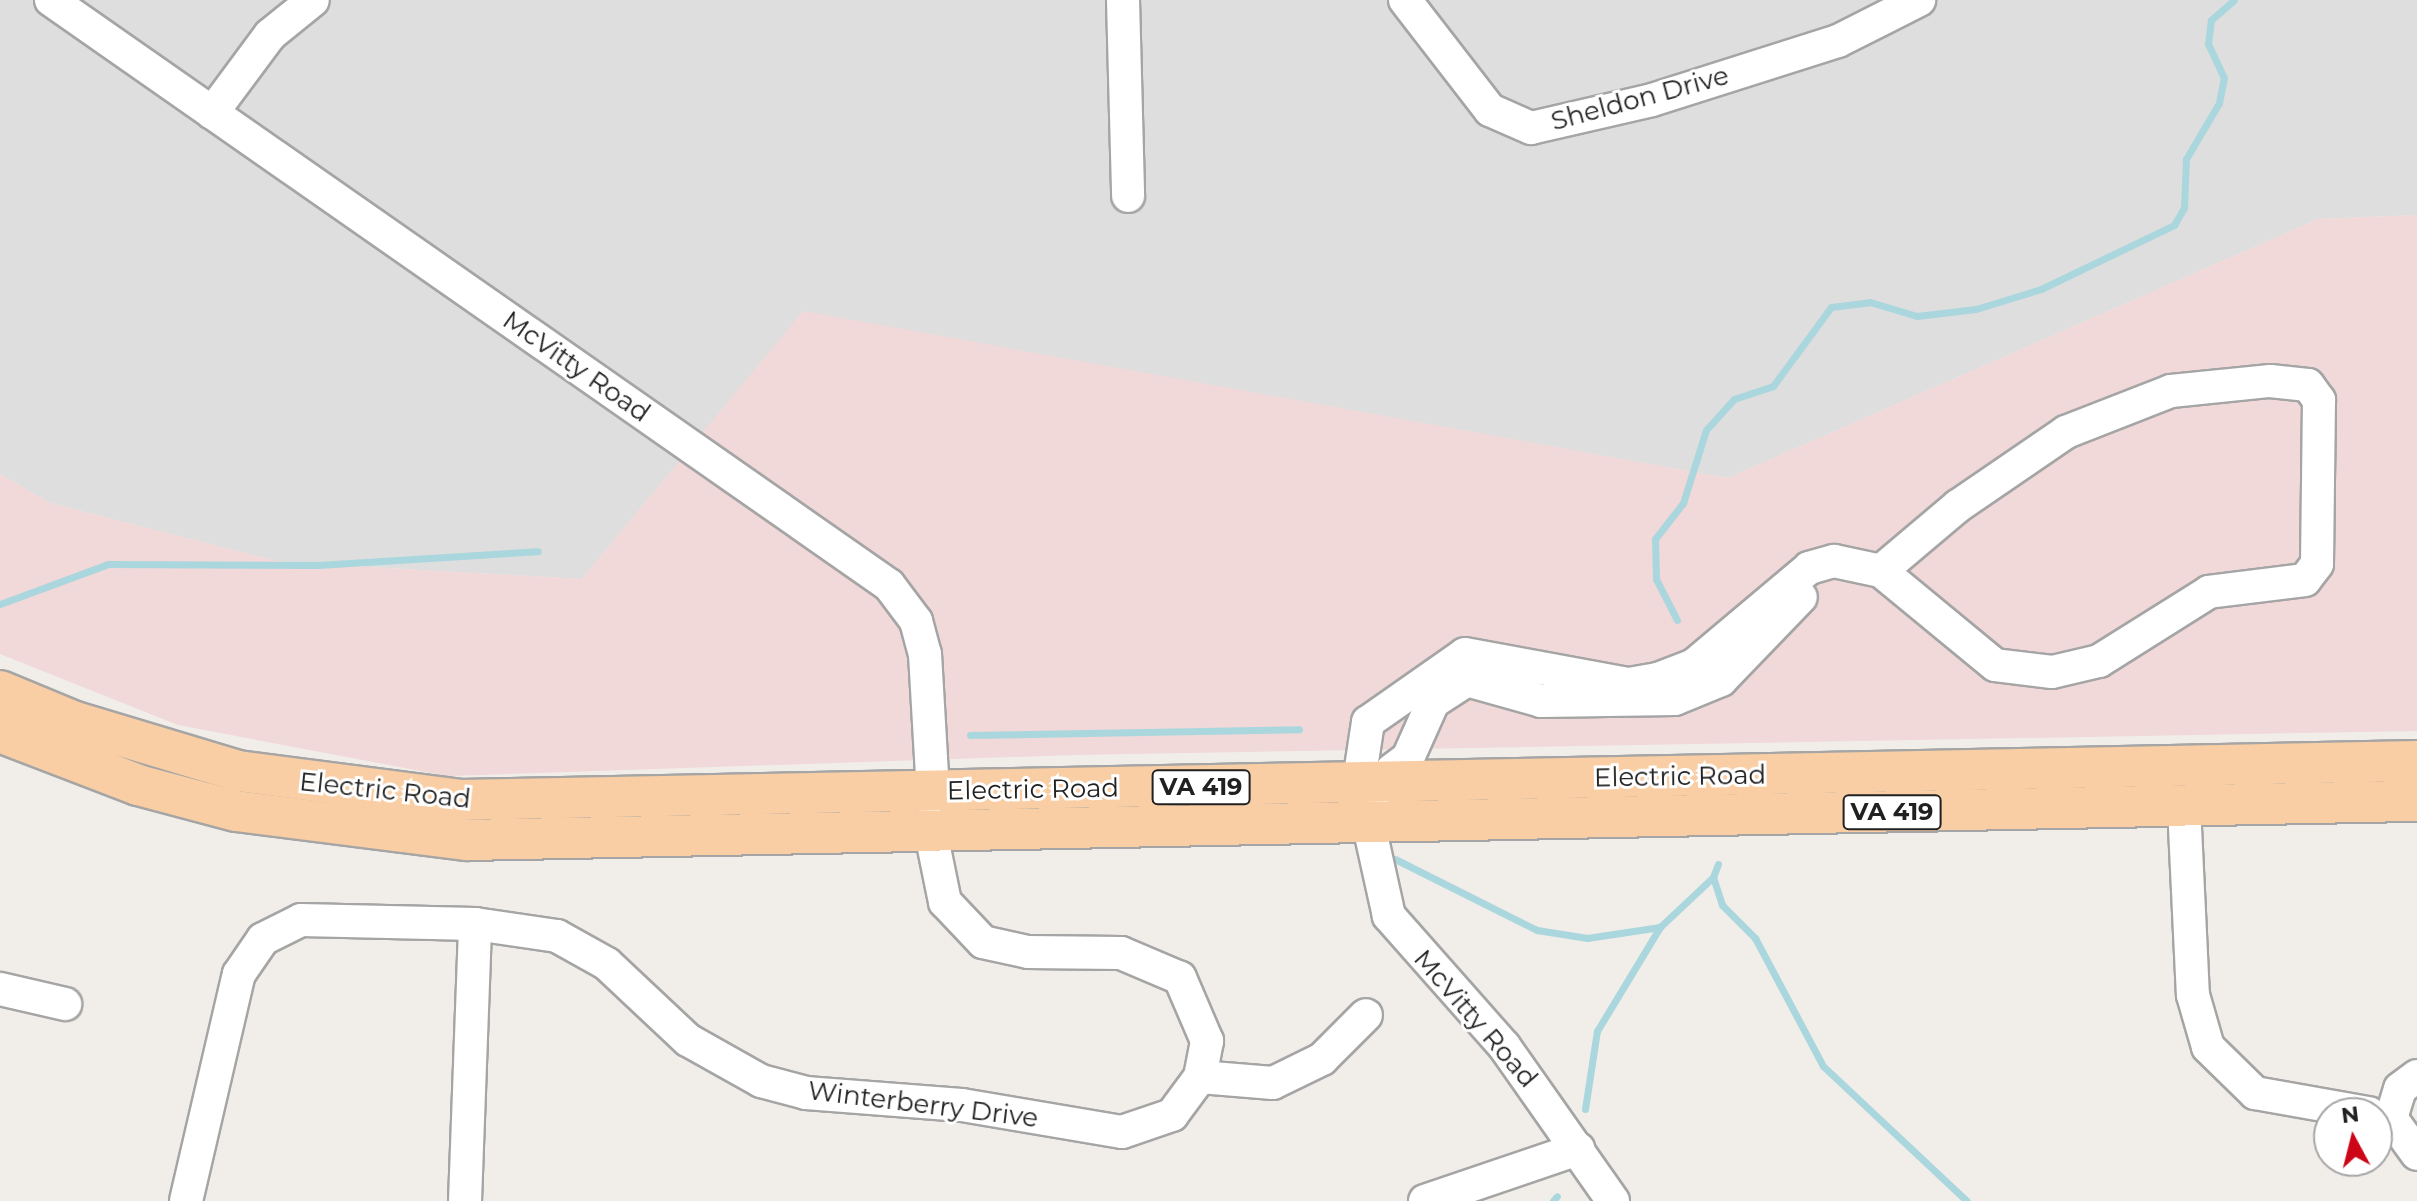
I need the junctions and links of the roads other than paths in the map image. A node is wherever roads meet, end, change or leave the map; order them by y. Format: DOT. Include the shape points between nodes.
graph roads {
  1 [pos="51,0"];
  2 [pos="313,0"];
  3 [pos="1123,0"];
  4 [pos="1405,0"];
  5 [pos="1919,0"];
  6 [pos="212,113"];
  7 [pos="1128,196"];
  8 [pos="1881,571"];
  9 [pos="0,691"];
  10 [pos="0,732"];
  11 [pos="2417,761"];
  12 [pos="1373,781"];
  13 [pos="936,792"];
  14 [pos="2417,801"];
  15 [pos="2184,806"];
  16 [pos="1368,824"];
  17 [pos="931,833"];
  18 [pos="475,924"];
  19 [pos="0,989"];
  20 [pos="65,1004"];
  21 [pos="1366,1015"];
  22 [pos="2417,1076"];
  23 [pos="1200,1077"];
  24 [pos="2393,1098"];
  25 [pos="2313,1103"];
  26 [pos="2393,1129"];
  27 [pos="1578,1149"];
  28 [pos="2417,1154"];
  29 [pos="186,1201"];
  30 [pos="465,1201"];
  31 [pos="1425,1201"];
  32 [pos="1613,1201"];
  1 -- 6 [label="street, McVitty Road"];
  2 -- 6 [label="street" via="270,35"];
  3 -- 7 [label="street"];
  4 -- 5 [label="street, Sheldon Drive" via="1490,110 1531,128 1652,100 1838,41"];
  6 -- 13 [label="street, McVitty Road" via="889,585 916,621 925,654"];
  8 -- 8 [label="street" via="2007,472 2116,408 2171,391 2270,381 2308,385 2319,400 2313,572 2296,583 2209,592 2099,661 2052,672 1995,665"];
  8 -- 12 [label="street" via="1862,569 1802,596 1721,680 1675,699 1541,701 1467,680 1433,702 1408,758"];
  8 -- 12 [label="street" via="1834,561 1809,568 1694,665 1658,679 1629,684 1465,654 1368,722"];
  9 -- 13 [label="main road, Electric Road / VA 419" via="75,722 238,771 402,797 580,801"];
  10 -- 17 [label="main road, Electric Road / VA 419" via="138,785 236,811 415,837"];
  11 -- 12 [label="main road, Electric Road / VA 419"];
  12 -- 13 [label="main road, Electric Road / VA 419"];
  12 -- 16 [label="street"];
  13 -- 17 [label="street, McVitty Road"];
  14 -- 15 [label="main road, Electric Road / VA 419"];
  15 -- 16 [label="main road, Electric Road / VA 419"];
  15 -- 25 [label="street" via="2193,995 2208,1047 2255,1093"];
  16 -- 17 [label="main road, Electric Road / VA 419"];
  16 -- 27 [label="street, McVitty Road" via="1389,916 1504,1046"];
  17 -- 23 [label="street" via="923,864 927,905 964,946 1121,953 1163,965 1193,995 1205,1021"];
  18 -- 23 [label="street, Winterberry Drive" via="543,933 584,948 688,1040 761,1081 806,1093 977,1106 1122,1132 1172,1115"];
  18 -- 29 [label="street, Winterberry Drive" via="301,920 263,939 235,987"];
  18 -- 30 [label="street"];
  19 -- 20 [label="street"];
  21 -- 23 [label="street" via="1298,1074 1251,1086"];
  22 -- 24 [label="street"];
  26 -- 28 [label="street"];
  27 -- 31 [label="street"];
  27 -- 32 [label="street, McVitty Road"];
}
